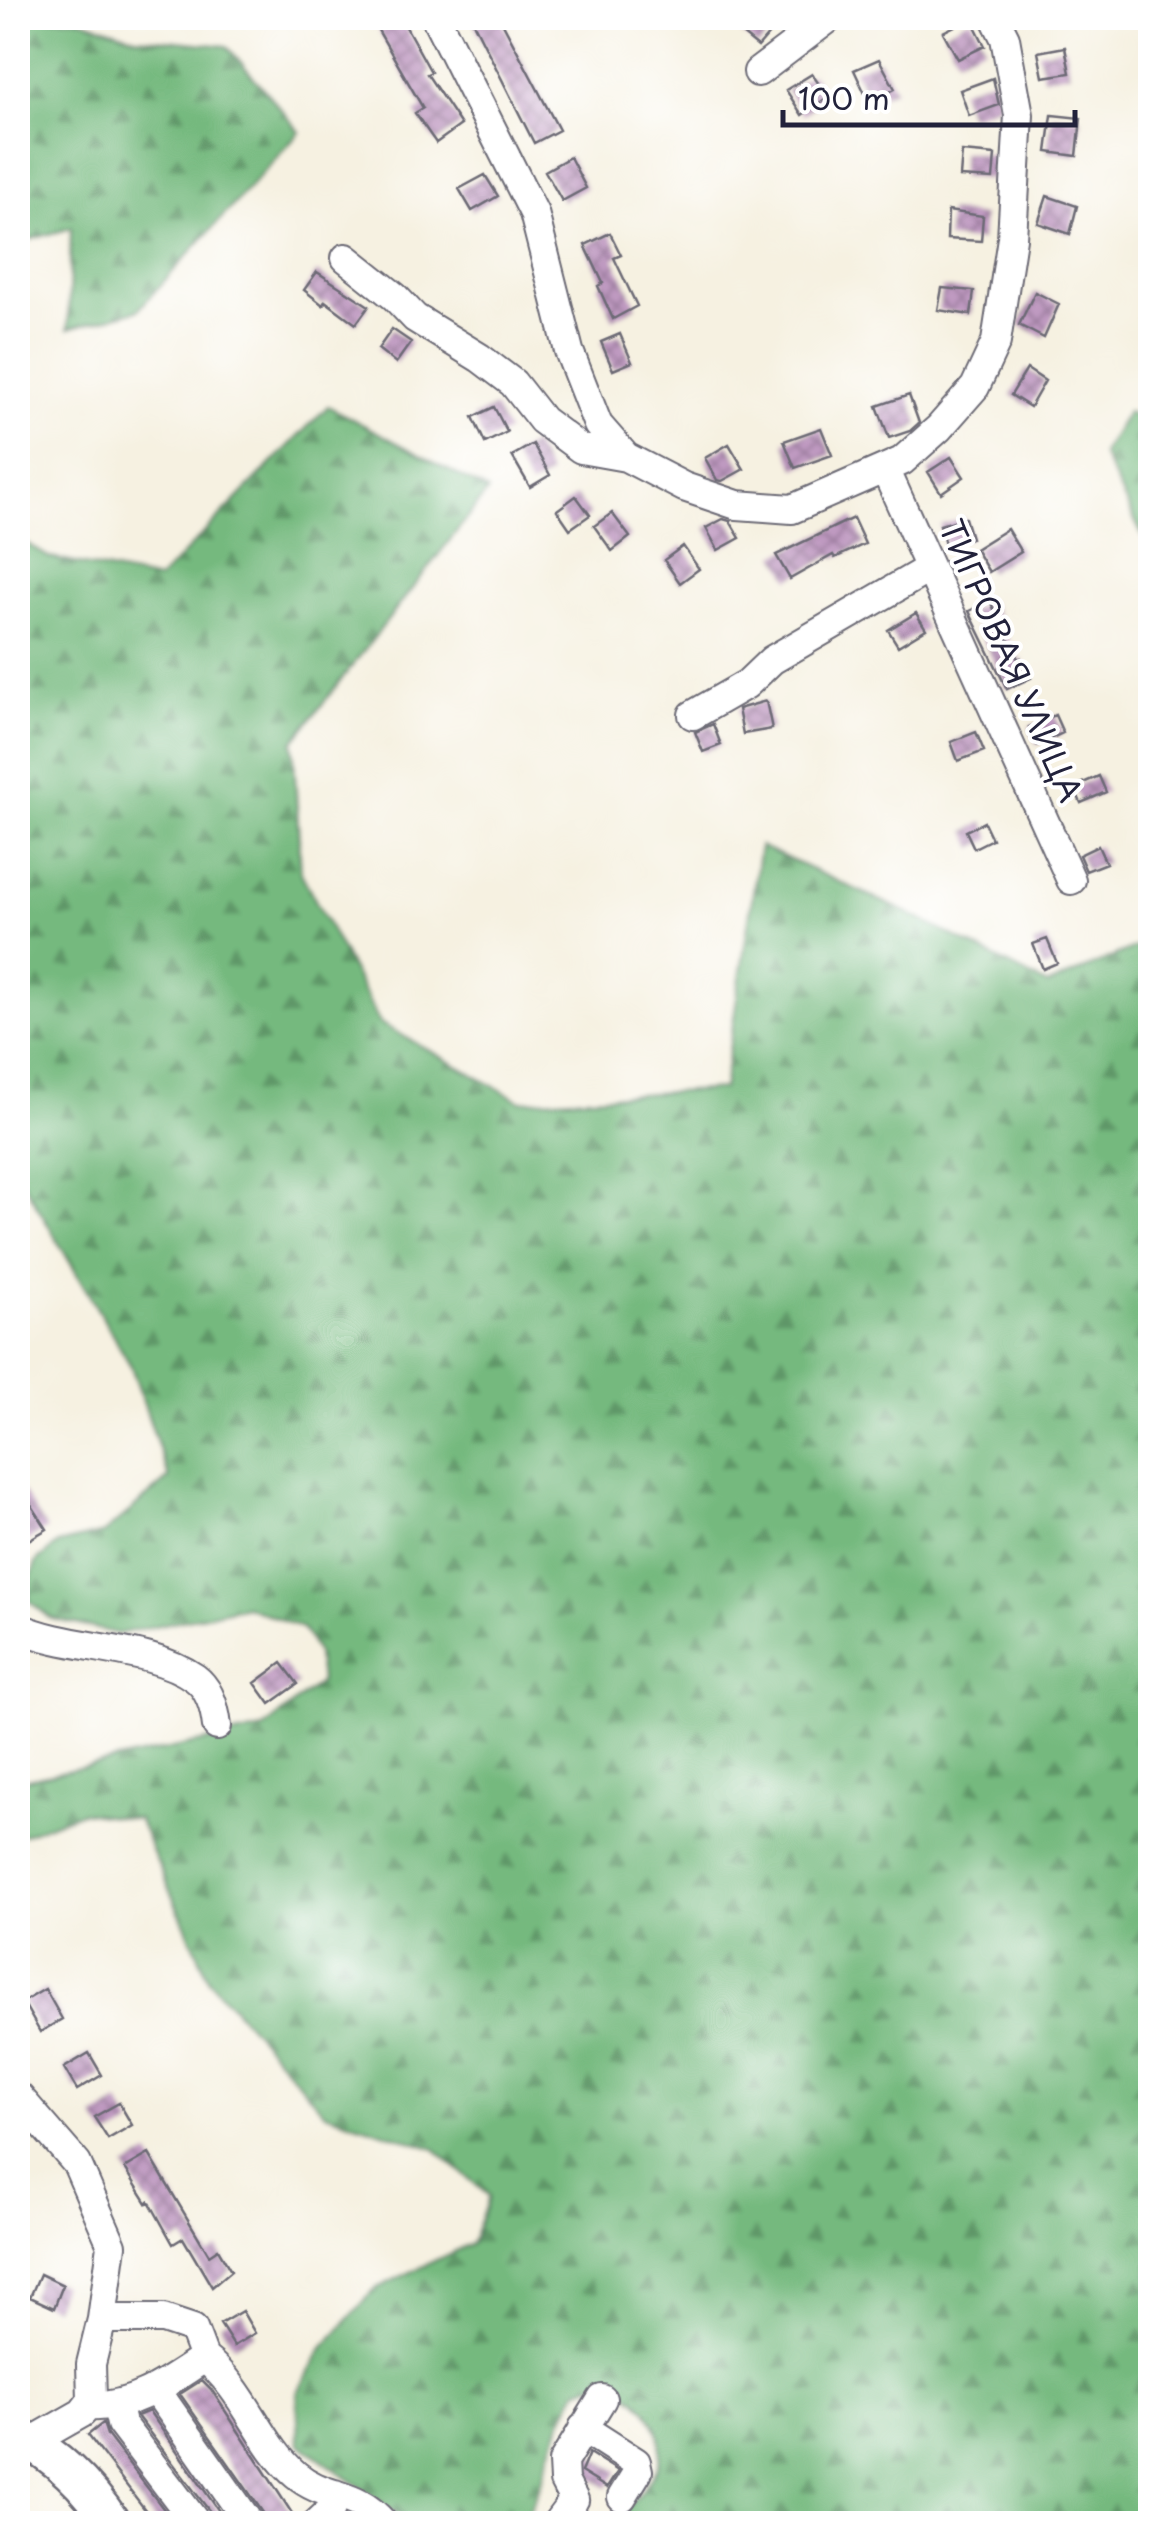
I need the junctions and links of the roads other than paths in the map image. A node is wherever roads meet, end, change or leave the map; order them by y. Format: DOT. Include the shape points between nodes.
graph roads {
  1 [pos="436,18"];
  2 [pos="830,18"];
  3 [pos="995,18"];
  4 [pos="758,72"];
  5 [pos="346,258"];
  6 [pos="626,457"];
  7 [pos="886,471"];
  8 [pos="930,568"];
  9 [pos="693,715"];
  10 [pos="1071,880"];
  11 [pos="18,1626"];
  12 [pos="217,1726"];
  13 [pos="18,2096"];
  14 [pos="102,2319"];
  15 [pos="204,2358"];
  16 [pos="156,2390"];
  17 [pos="602,2399"];
  18 [pos="89,2406"];
  19 [pos="118,2408"];
  20 [pos="582,2428"];
  21 [pos="24,2439"];
  22 [pos="335,2494"];
  23 [pos="622,2497"];
  24 [pos="383,2523"];
  25 [pos="113,2524"];
  26 [pos="197,2524"];
  27 [pos="250,2524"];
  28 [pos="316,2524"];
  29 [pos="556,2524"];
  1 -- 6 [label="street" via="534,213 569,351 598,425"];
  2 -- 4 [label="street"];
  3 -- 7 [label="street" via="1019,116 1012,238 996,342 974,386 939,428"];
  5 -- 6 [label="street" via="416,318 512,383 542,420 581,449"];
  6 -- 7 [label="street" via="737,505 792,509"];
  7 -- 8 [label="street, ТИГРОВАЯ УЛИЦА"];
  8 -- 9 [label="street" via="772,660 748,684"];
  8 -- 10 [label="street, ТИГРОВАЯ УЛИЦА"];
  11 -- 12 [label="street" via="40,1637 158,1662 197,1679 214,1703"];
  13 -- 14 [label="street" via="77,2164 112,2245"];
  14 -- 15 [label="street" via="163,2318 193,2330"];
  14 -- 18 [label="street"];
  15 -- 16 [label="street"];
  15 -- 22 [label="street" via="295,2474"];
  16 -- 19 [label="street"];
  16 -- 27 [label="street"];
  17 -- 20 [label="street"];
  18 -- 19 [label="street"];
  18 -- 21 [label="street"];
  19 -- 26 [label="street" via="121,2424"];
  20 -- 23 [label="street" via="636,2462 638,2471"];
  20 -- 29 [label="street" via="562,2462 574,2500"];
  21 -- 25 [label="main road" via="80,2480"];
  22 -- 24 [label="street" via="358,2500"];
  22 -- 28 [label="street"];
}
